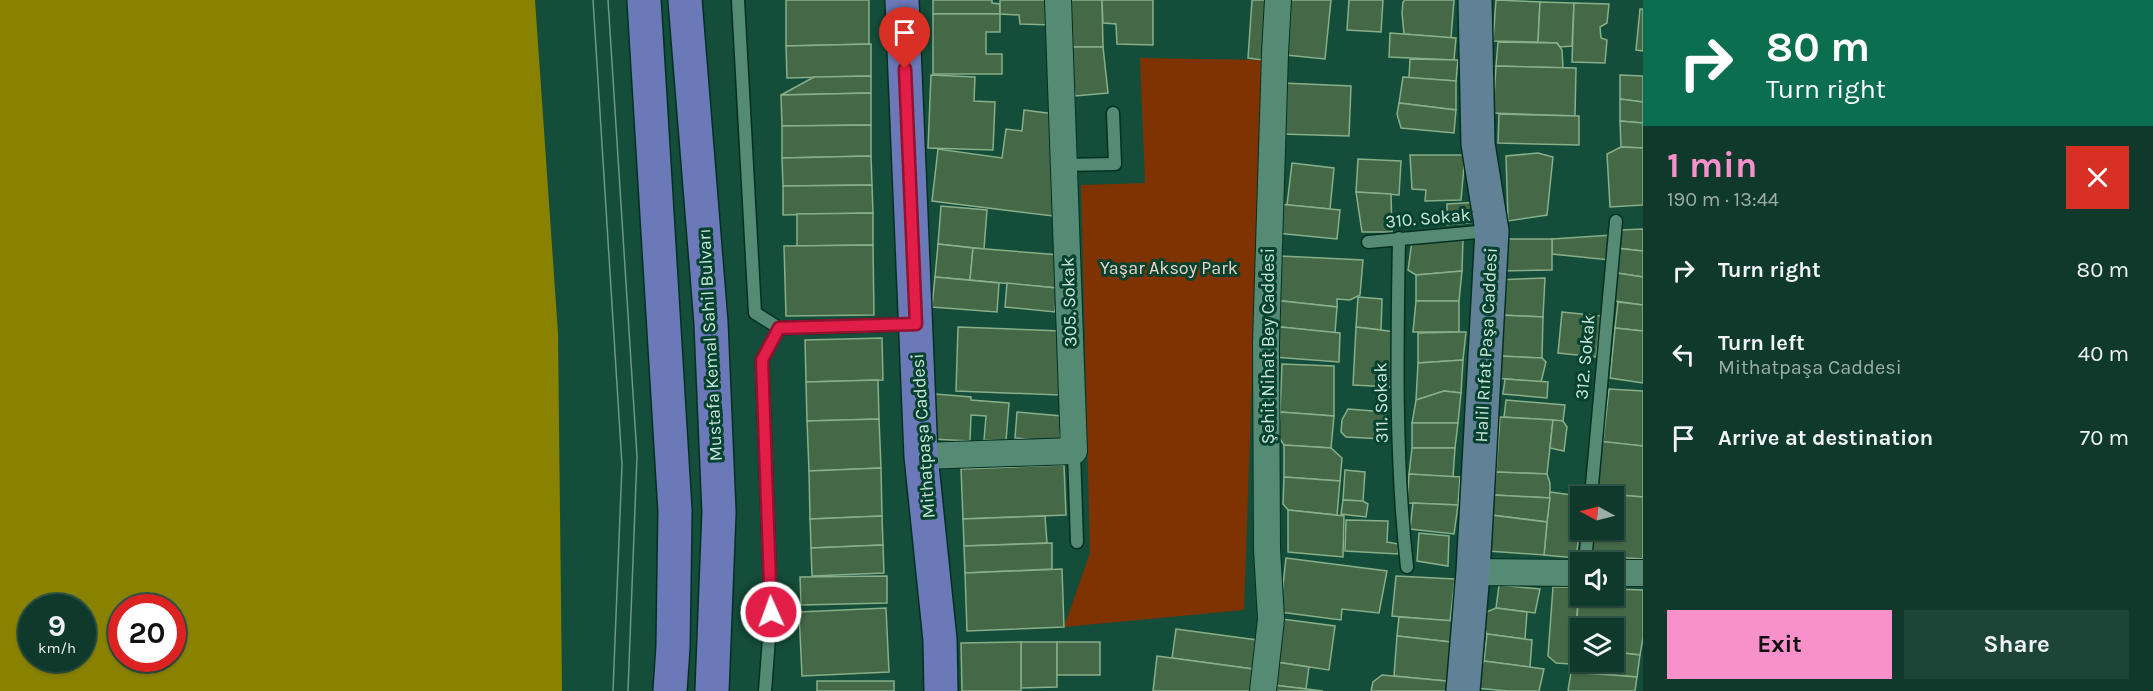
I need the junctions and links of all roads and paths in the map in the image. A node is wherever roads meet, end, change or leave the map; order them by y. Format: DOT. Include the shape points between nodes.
graph roads {
  1 [pos="644,0"];
  2 [pos="685,0"];
  3 [pos="738,0"];
  4 [pos="902,0"];
  5 [pos="1058,0"];
  6 [pos="1278,0"];
  7 [pos="1475,0"];
  8 [pos="1113,113"];
  9 [pos="1064,165"];
  10 [pos="1616,221"];
  11 [pos="1492,231"];
  12 [pos="1400,238"];
  13 [pos="1368,242"];
  14 [pos="916,324"];
  15 [pos="779,328"];
  16 [pos="1074,451"];
  17 [pos="921,456"];
  18 [pos="1592,486"];
  19 [pos="1077,542"];
  20 [pos="1407,567"];
  21 [pos="1473,572"];
  22 [pos="1570,573"];
  23 [pos="1624,573"];
  24 [pos="1643,573"];
  25 [pos="670,691"];
  26 [pos="712,691"];
  27 [pos="765,691"];
  28 [pos="941,691"];
  29 [pos="1263,691"];
  30 [pos="1463,691"];
  1 -- 25 [label="main road" via="675,511"];
  2 -- 26 [label="main road, Mustafa Kemal Sahil Bulvarı" via="711,323 718,488"];
  3 -- 15 [label="lane" via="755,313"];
  4 -- 14 [label="main road, Mithatpaşa Caddesi"];
  5 -- 9 [label="street, 305. Sokak"];
  6 -- 29 [label="street, Şehit Nihat Bey Caddesi" via="1266,343 1271,619"];
  7 -- 11 [label="street, Halil Rıfat Paşa Caddesi" via="1478,144"];
  8 -- 9 [label="lane" via="1115,164"];
  9 -- 16 [label="street, 305. Sokak"];
  10 -- 18 [label="lane, 312. Sokak"];
  11 -- 12 [label="lane, 310. Sokak"];
  11 -- 21 [label="street, Halil Rıfat Paşa Caddesi"];
  12 -- 13 [label="lane, 310. Sokak"];
  12 -- 20 [label="lane, 311. Sokak" via="1397,316 1401,509"];
  14 -- 15 [label="lane"];
  14 -- 17 [label="main road, Mithatpaşa Caddesi"];
  15 -- 27 [label="lane" via="762,360 771,612"];
  16 -- 17 [label="street"];
  16 -- 19 [label="lane"];
  17 -- 28 [label="main road, Mithatpaşa Caddesi" via="940,640"];
  21 -- 22 [label="street"];
  21 -- 30 [label="street, Halil Rıfat Paşa Caddesi"];
  23 -- 24 [label="street"];
}
